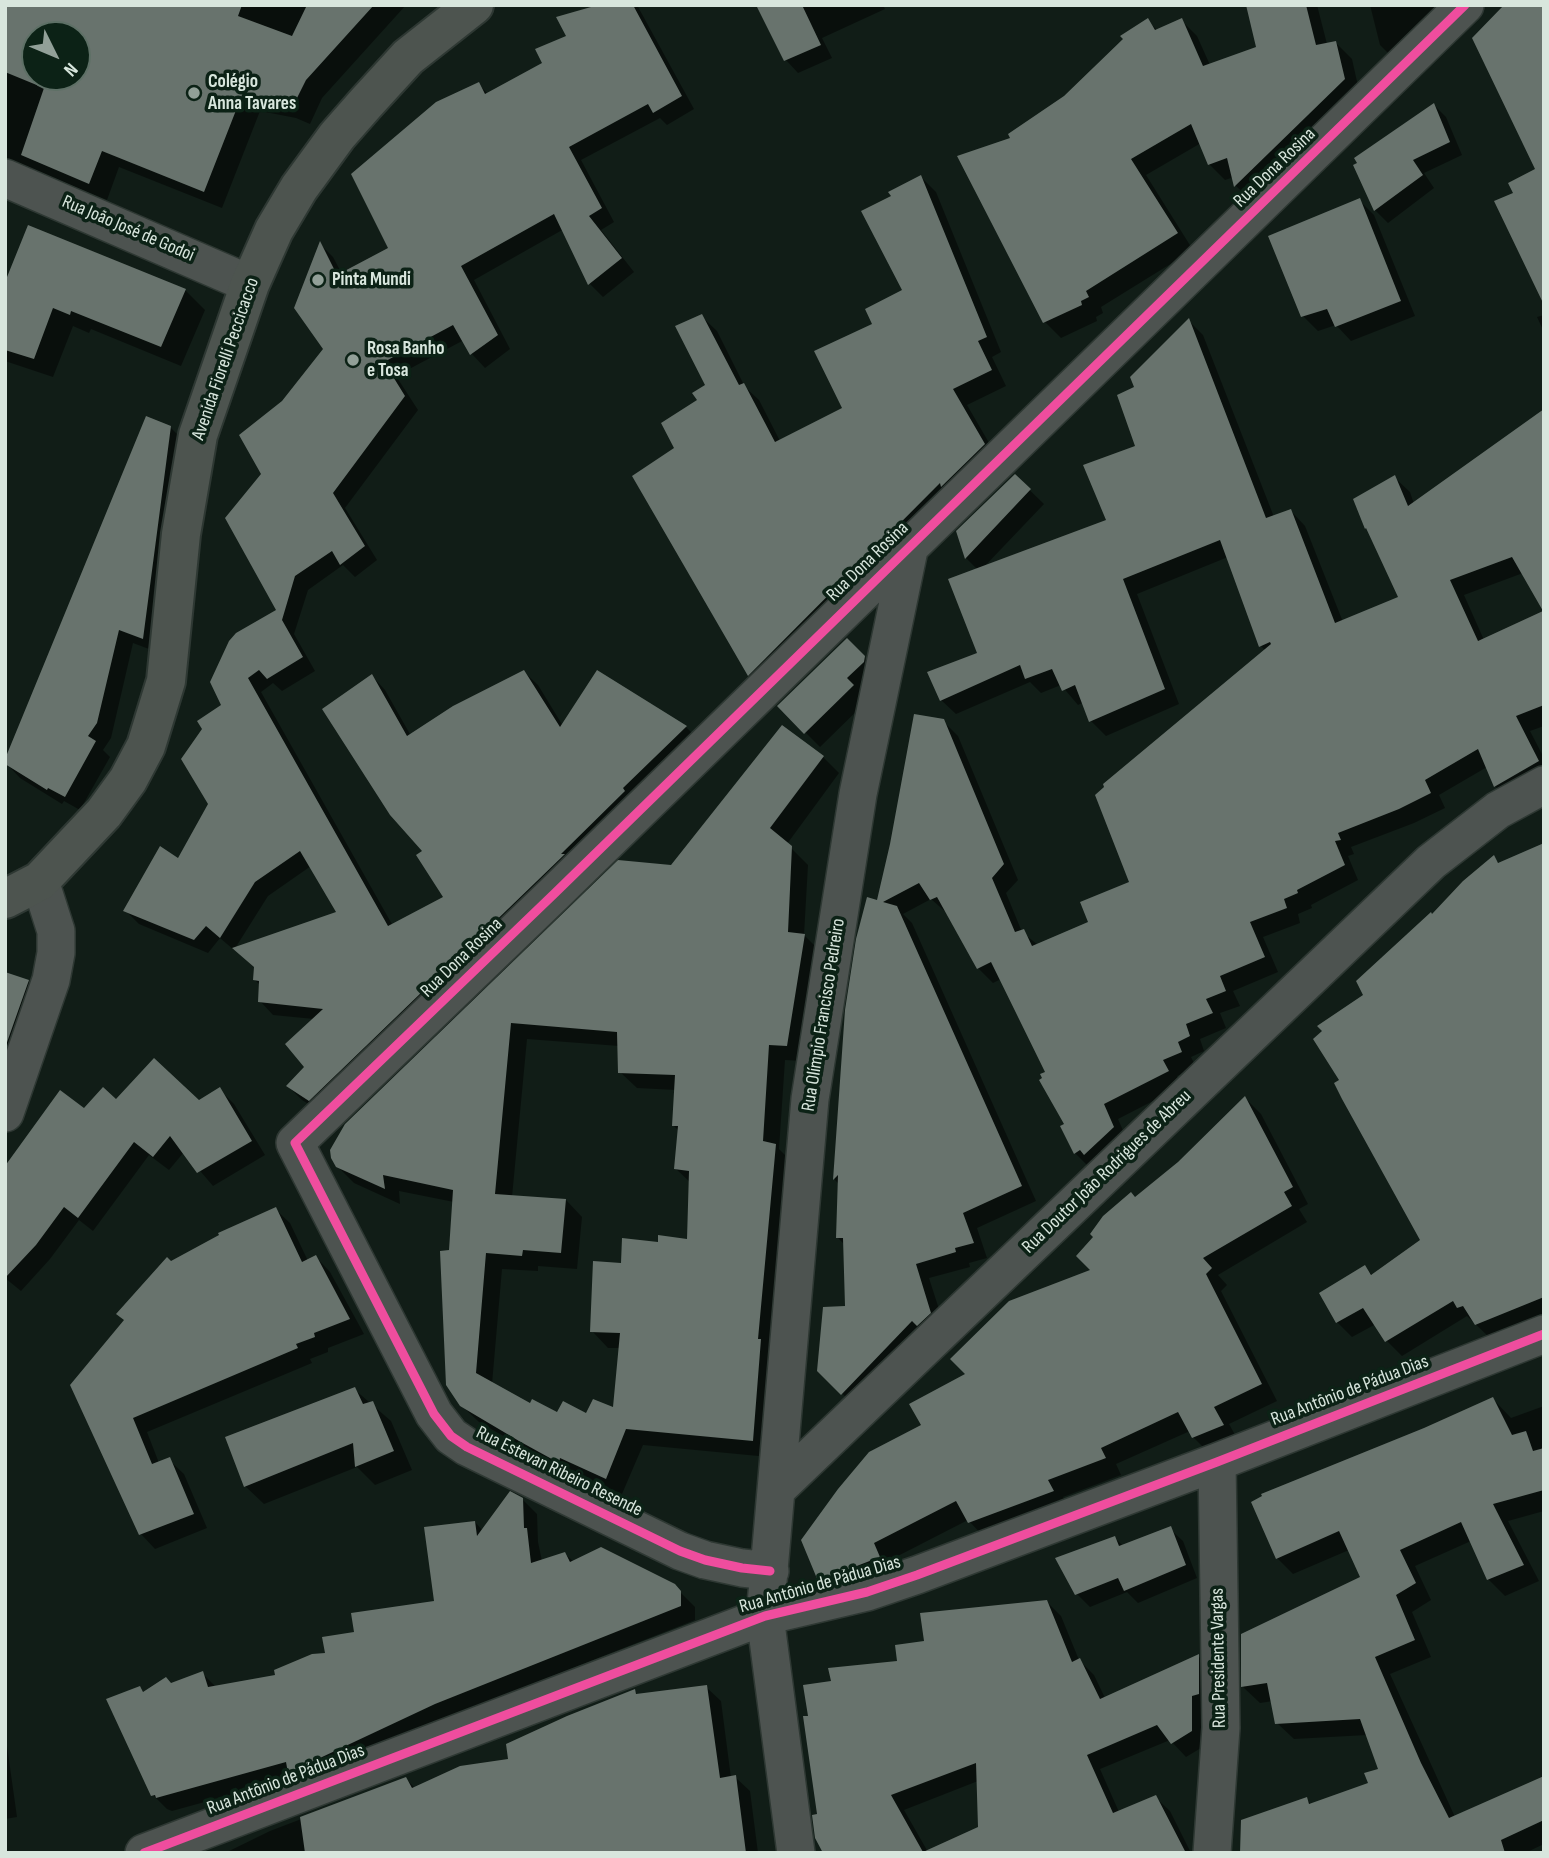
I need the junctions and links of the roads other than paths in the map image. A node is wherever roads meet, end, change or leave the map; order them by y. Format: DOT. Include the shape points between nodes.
graph roads {
  1 [pos="474,5"];
  2 [pos="1465,5"];
  3 [pos="5,178"];
  4 [pos="250,284"];
  5 [pos="910,545"];
  6 [pos="1544,785"];
  7 [pos="40,881"];
  8 [pos="5,899"];
  9 [pos="5,1113"];
  10 [pos="295,1143"];
  11 [pos="1544,1334"];
  12 [pos="1217,1462"];
  13 [pos="776,1490"];
  14 [pos="770,1571"];
  15 [pos="765,1616"];
  16 [pos="144,1853"];
  17 [pos="796,1853"];
  18 [pos="1212,1853"];
  1 -- 4 [label="main road, Avenida Fiorelli Peccicacco" via="408,57 337,136 274,230"];
  2 -- 5 [label="street, Rua Dona Rosina"];
  3 -- 4 [label="street, Rua João José de Godoi"];
  4 -- 7 [label="main road, Avenida Fiorelli Peccicacco" via="198,435 181,534 166,681 146,746 104,813"];
  5 -- 10 [label="street, Rua Dona Rosina"];
  5 -- 13 [label="street, Rua Olímpio Francisco Pedreiro" via="858,794 810,1099"];
  6 -- 13 [label="street, Rua Doutor João Rodrigues de Abreu" via="1498,810 1431,862"];
  7 -- 8 [label="main road, Avenida Fiorelli Peccicacco"];
  7 -- 9 [label="street" via="56,931 56,953"];
  10 -- 14 [label="street, Rua Estevan Ribeiro Resende" via="434,1414 452,1436 680,1550 705,1560"];
  11 -- 12 [label="street, Rua Antônio de Pádua Dias"];
  12 -- 15 [label="street, Rua Antônio de Pádua Dias" via="877,1589"];
  12 -- 18 [label="street, Rua Presidente Vargas" via="1221,1728"];
  13 -- 14 [label="street"];
  14 -- 15 [label="street"];
  15 -- 16 [label="street, Rua Antônio de Pádua Dias"];
  15 -- 17 [label="street"];
}
